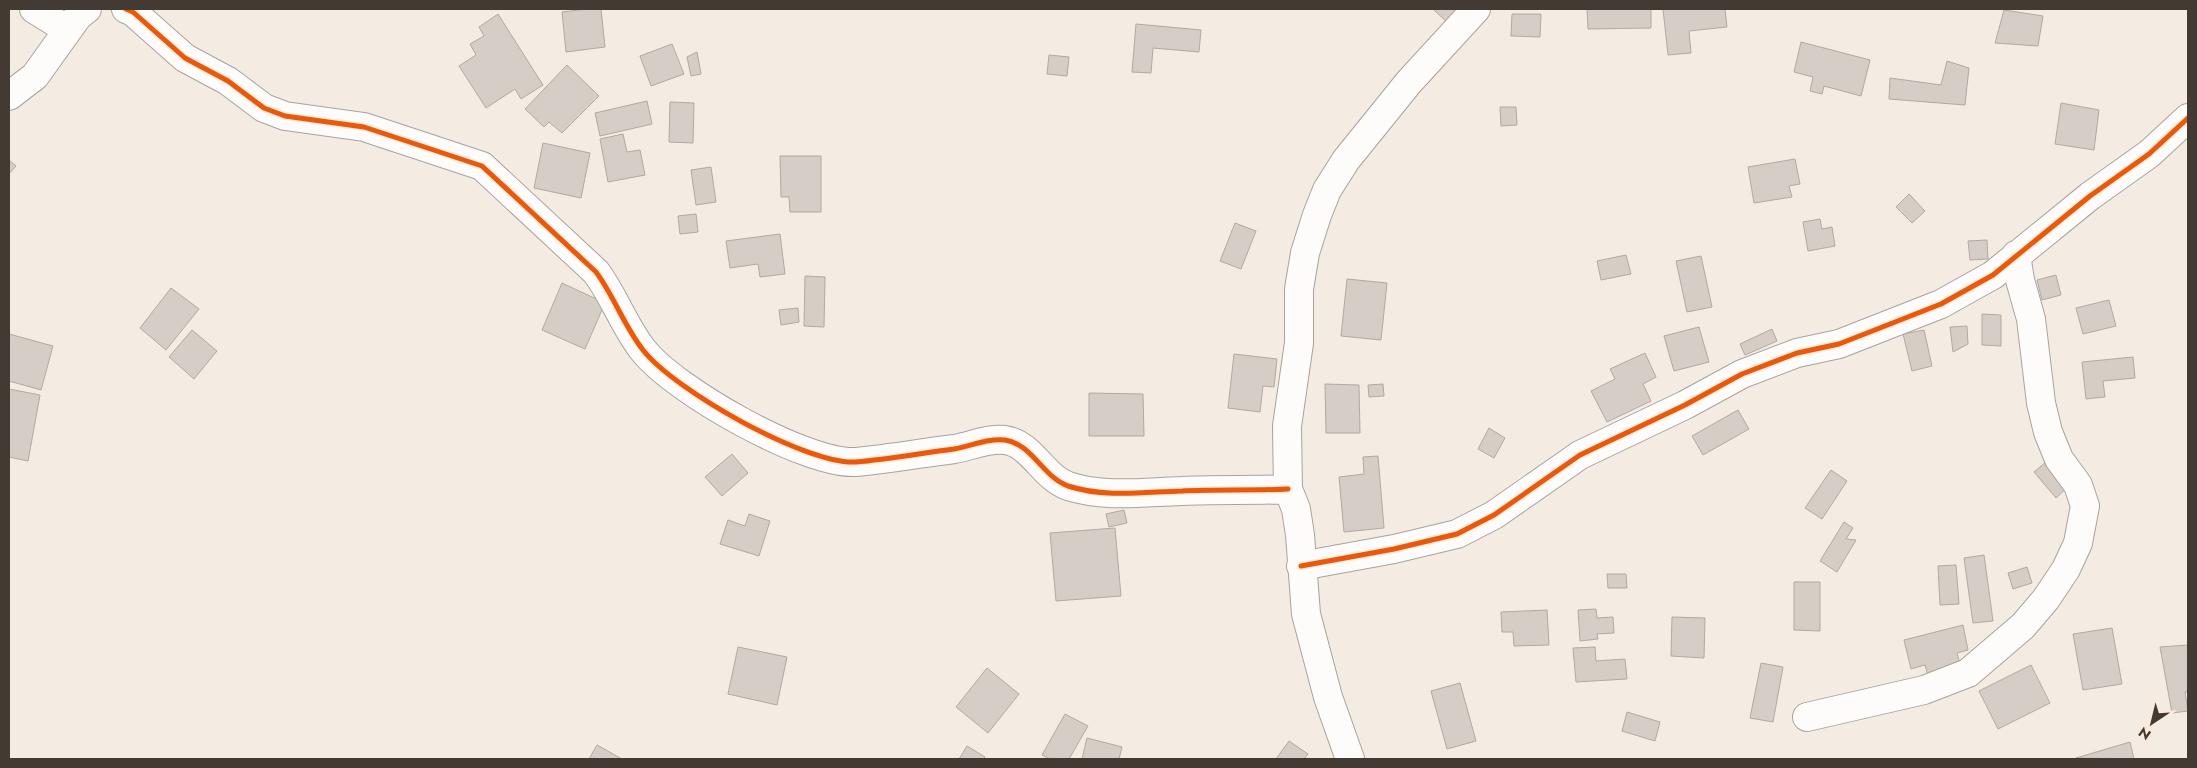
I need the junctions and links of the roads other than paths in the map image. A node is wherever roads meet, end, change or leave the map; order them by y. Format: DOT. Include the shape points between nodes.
graph roads {
  1 [pos="34,9"];
  2 [pos="87,9"];
  3 [pos="126,9"];
  4 [pos="1476,9"];
  5 [pos="68,30"];
  6 [pos="9,96"];
  7 [pos="2188,118"];
  8 [pos="2016,255"];
  9 [pos="1288,489"];
  10 [pos="1301,566"];
  11 [pos="1807,717"];
  12 [pos="1350,759"];
  1 -- 5 [label="street"];
  2 -- 5 [label="street"];
  3 -- 9 [label="street" via="185,58 228,81 264,108 285,116 364,128 482,166 596,272 642,349 653,360 699,395 778,439 828,458 855,462 1006,440 1021,446 1058,481 1080,489 1113,494"];
  4 -- 9 [label="street" via="1408,82 1346,160 1327,190 1317,215 1305,253 1299,289 1298,343 1287,436"];
  5 -- 6 [label="street" via="35,76"];
  7 -- 8 [label="street" via="2149,154"];
  8 -- 10 [label="street" via="1978,285 1941,304 1839,344 1798,354 1742,374 1580,455 1494,515 1456,534 1394,550"];
  8 -- 11 [label="street" via="2031,319 2041,403 2048,432 2059,459 2078,485 2085,506 2078,543 2046,599 2023,626 1968,673 1924,690"];
  9 -- 10 [label="street" via="1296,510"];
  10 -- 12 [label="street" via="1306,614 1328,696"];
}
